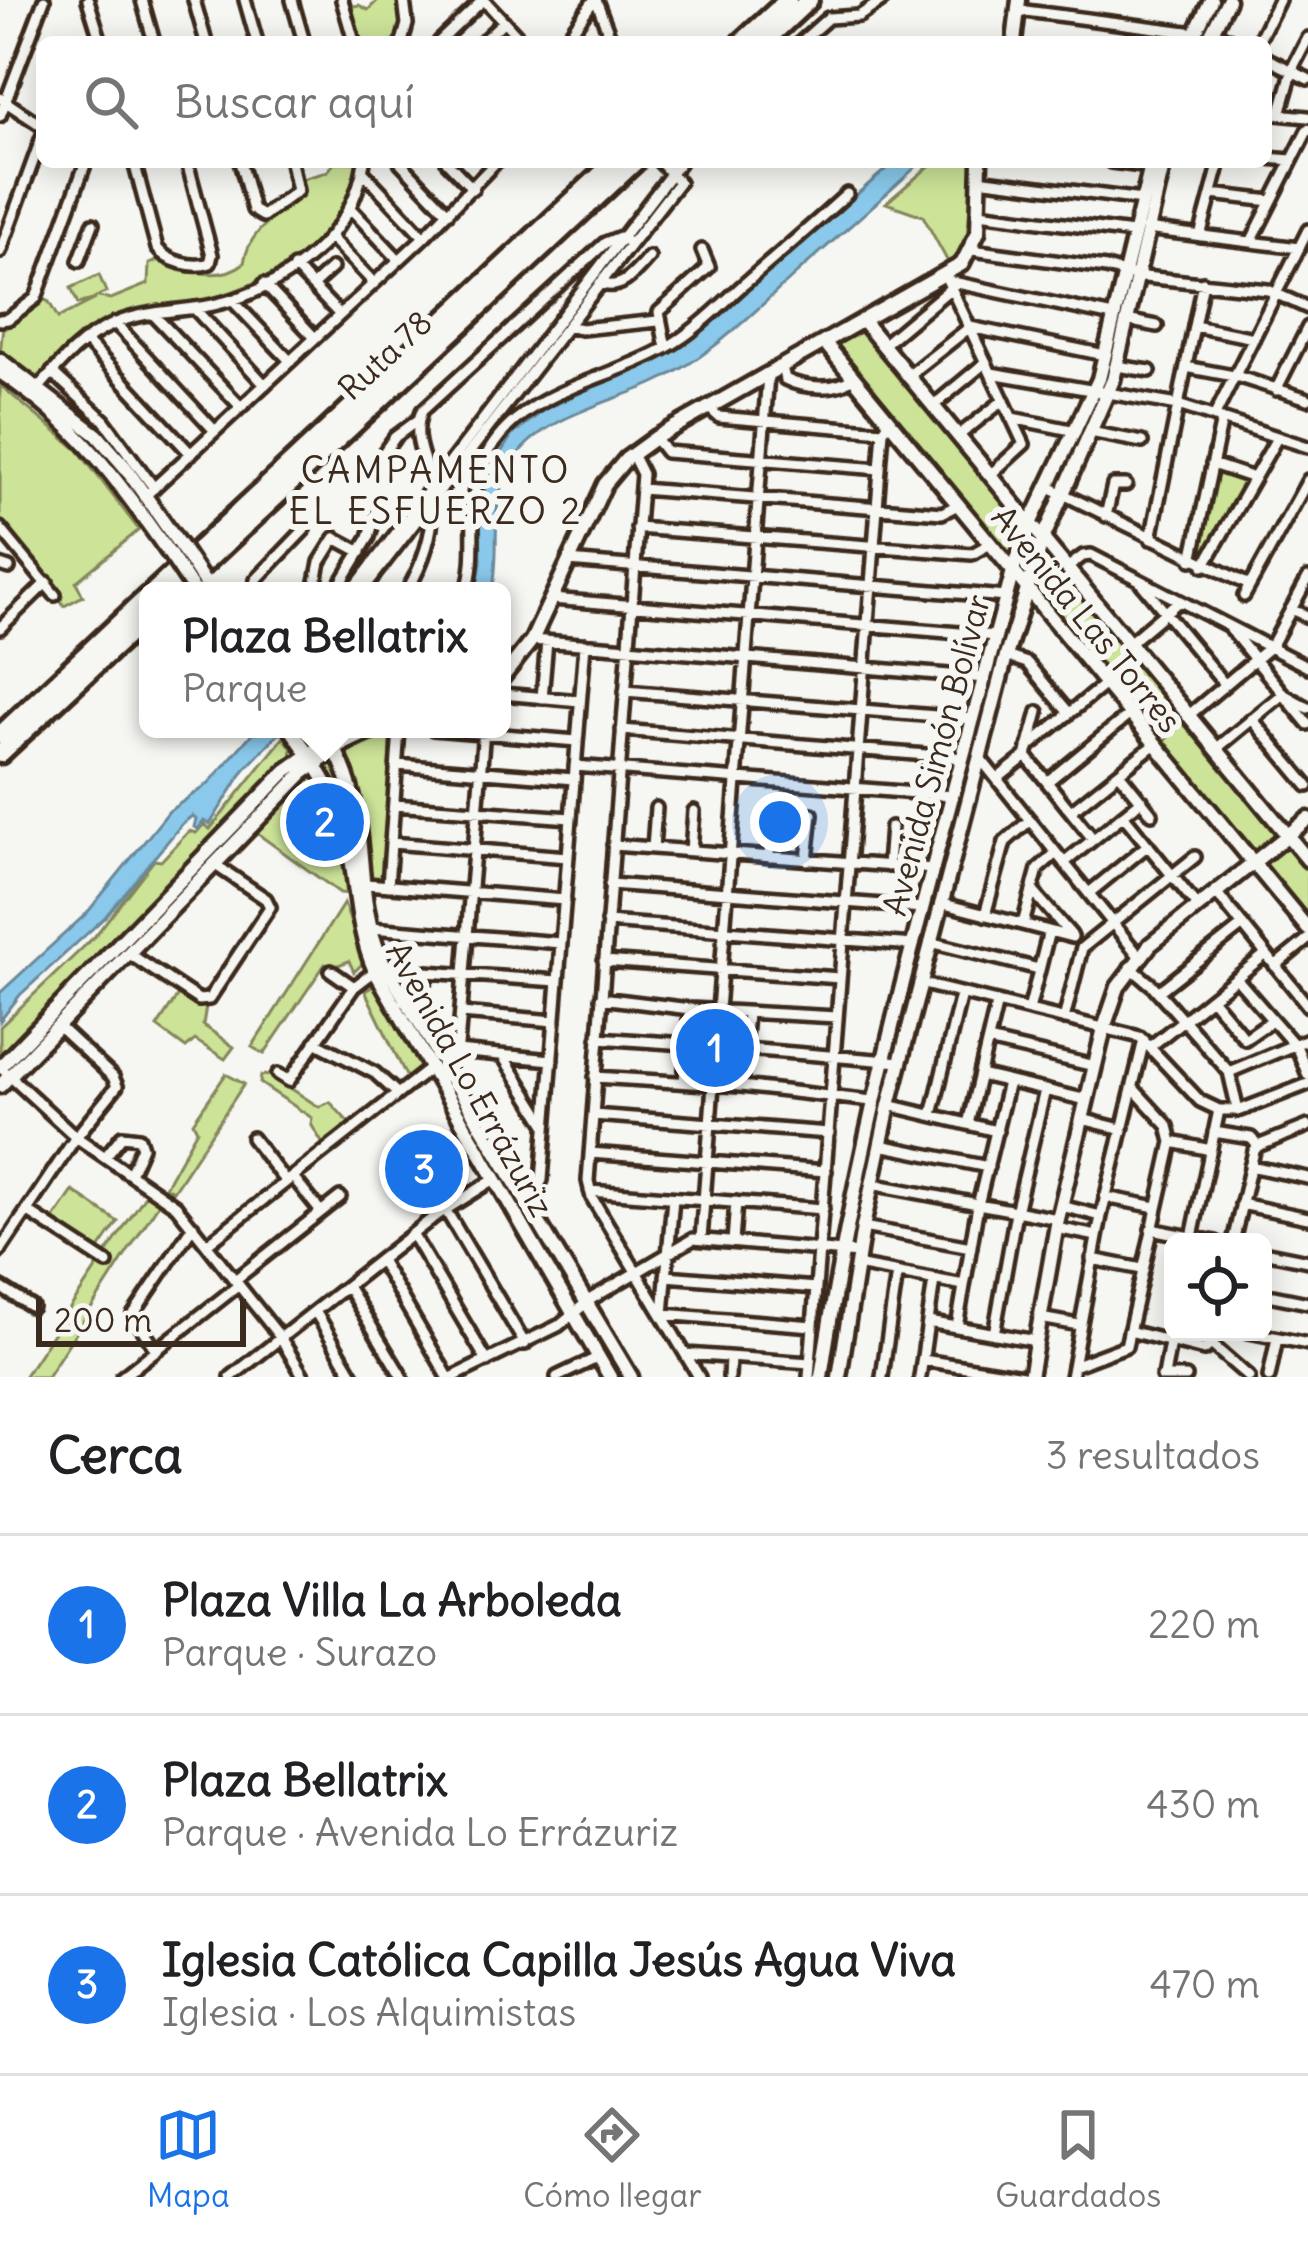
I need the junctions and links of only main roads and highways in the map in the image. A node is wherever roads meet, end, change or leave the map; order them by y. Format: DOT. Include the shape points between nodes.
graph roads {
  1 [pos="788,0"];
  2 [pos="809,0"];
  3 [pos="1211,0"];
  4 [pos="1228,0"];
  5 [pos="1018,5"];
  6 [pos="749,36"];
  7 [pos="770,36"];
  8 [pos="1015,36"];
  9 [pos="1202,36"];
  10 [pos="1203,36"];
  11 [pos="608,168"];
  12 [pos="629,168"];
  13 [pos="979,168"];
  14 [pos="1154,168"];
  15 [pos="1154,168"];
  16 [pos="1139,231"];
  17 [pos="1120,318"];
  18 [pos="864,322"];
  19 [pos="825,343"];
  20 [pos="0,360"];
  21 [pos="0,372"];
  22 [pos="1102,390"];
  23 [pos="1056,490"];
  24 [pos="1030,524"];
  25 [pos="1043,539"];
  26 [pos="178,555"];
  27 [pos="1013,571"];
  28 [pos="164,582"];
  29 [pos="192,582"];
  30 [pos="201,582"];
  31 [pos="1025,586"];
  32 [pos="139,605"];
  33 [pos="139,624"];
  34 [pos="511,669"];
  35 [pos="0,735"];
  36 [pos="297,738"];
  37 [pos="329,739"];
  38 [pos="0,754"];
  39 [pos="310,758"];
  40 [pos="1308,819"];
  41 [pos="1287,835"];
  42 [pos="1308,860"];
  43 [pos="1253,862"];
  44 [pos="1308,929"];
  45 [pos="436,1065"];
  46 [pos="3,1074"];
  47 [pos="610,1377"];
  48 [pos="631,1377"];
  49 [pos="821,1377"];
  50 [pos="839,1377"];
  51 [pos="1029,1377"];
  1 -- 6 [label="highway"];
  2 -- 7 [label="highway"];
  3 -- 9 [label="main road"];
  4 -- 10 [label="main road"];
  5 -- 8 [label="main road"];
  11 -- 28 [label="highway, Ruta 78"];
  12 -- 30 [label="highway, Ruta 78"];
  13 -- 18 [label="main road" via="979,213 962,264 948,281"];
  14 -- 16 [label="main road, Avenida Simón Bolívar"];
  15 -- 16 [label="main road, Avenida Simón Bolívar"];
  16 -- 17 [label="main road, Avenida Simón Bolívar"];
  17 -- 22 [label="main road, Avenida Simón Bolívar"];
  17 -- 22 [label="main road, Avenida Simón Bolívar" via="1117,366"];
  18 -- 19 [label="main road"];
  18 -- 24 [label="main road, Avenida Las Torres"];
  19 -- 27 [label="main road, Avenida Las Torres"];
  19 -- 34 [label="main road" via="632,454 604,484 540,640"];
  20 -- 26 [label="main road" via="97,435 150,492"];
  21 -- 26 [label="main road" via="96,452"];
  22 -- 23 [label="main road, Avenida Simón Bolívar"];
  23 -- 24 [label="main road, Avenida Simón Bolívar"];
  23 -- 25 [label="main road, Avenida Simón Bolívar"];
  24 -- 25 [label="main road, Avenida Las Torres"];
  24 -- 27 [label="main road, Avenida Simón Bolívar"];
  25 -- 31 [label="main road, Avenida Simón Bolívar"];
  25 -- 41 [label="main road, Avenida Las Torres"];
  26 -- 29 [label="main road, bridge"];
  27 -- 31 [label="main road, Avenida Las Torres"];
  27 -- 49 [label="main road, Avenida Simón Bolívar" via="872,1101"];
  31 -- 43 [label="main road, Avenida Las Torres"];
  31 -- 50 [label="main road, Avenida Simón Bolívar" via="889,1105"];
  32 -- 35 [label="highway, Ruta 78"];
  33 -- 38 [label="highway"];
  36 -- 39 [label="main road, Avenida Lo Errázuriz"];
  37 -- 39 [label="main road"];
  37 -- 45 [label="main road, Avenida Lo Errázuriz" via="353,795 371,928"];
  39 -- 45 [label="main road, Avenida Lo Errázuriz" via="344,826 358,927 375,971"];
  39 -- 46 [label="main road"];
  39 -- 46 [label="main road" via="58,1026"];
  40 -- 41 [label="main road"];
  41 -- 42 [label="main road, Avenida Las Torres"];
  41 -- 43 [label="main road"];
  43 -- 44 [label="main road, Avenida Las Torres"];
  43 -- 51 [label="main road" via="1135,961 1113,998 1058,1218"];
  45 -- 47 [label="main road, Avenida Lo Errázuriz" via="493,1180"];
  45 -- 48 [label="main road, Avenida Lo Errázuriz"];
}
